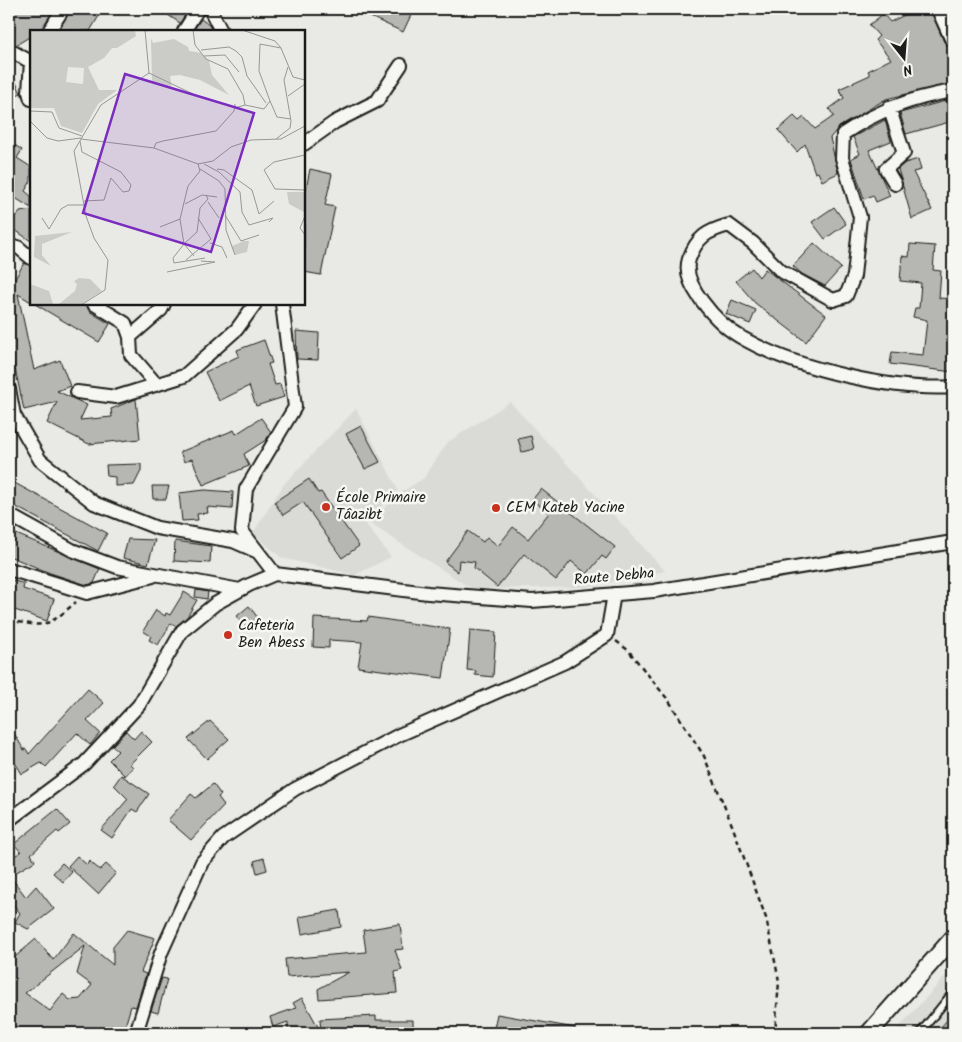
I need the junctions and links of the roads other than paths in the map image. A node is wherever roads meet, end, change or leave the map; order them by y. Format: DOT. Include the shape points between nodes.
graph roads {
  1 [pos="63,9"];
  2 [pos="198,9"];
  3 [pos="210,9"];
  4 [pos="940,9"];
  5 [pos="50,30"];
  6 [pos="185,30"];
  7 [pos="220,30"];
  8 [pos="953,38"];
  9 [pos="9,54"];
  10 [pos="30,60"];
  11 [pos="401,65"];
  12 [pos="30,71"];
  13 [pos="953,92"];
  14 [pos="30,97"];
  15 [pos="889,107"];
  16 [pos="305,143"];
  17 [pos="895,184"];
  18 [pos="18,247"];
  19 [pos="30,257"];
  20 [pos="96,305"];
  21 [pos="164,305"];
  22 [pos="254,305"];
  23 [pos="282,305"];
  24 [pos="130,337"];
  25 [pos="156,384"];
  26 [pos="953,386"];
  27 [pos="9,389"];
  28 [pos="77,392"];
  29 [pos="9,515"];
  30 [pos="953,542"];
  31 [pos="258,552"];
  32 [pos="9,569"];
  33 [pos="275,574"];
  34 [pos="157,575"];
  35 [pos="240,590"];
  36 [pos="614,594"];
  37 [pos="9,820"];
  38 [pos="953,938"];
  39 [pos="953,992"];
  40 [pos="136,1033"];
  41 [pos="869,1033"];
  42 [pos="920,1033"];
  1 -- 5 [label="street"];
  2 -- 6 [label="street"];
  3 -- 7 [label="street"];
  4 -- 8 [label="street"];
  9 -- 10 [label="street" via="13,52"];
  11 -- 16 [label="street" via="377,101 335,122"];
  12 -- 14 [label="street"];
  13 -- 15 [label="street"];
  15 -- 17 [label="street" via="904,153 886,169"];
  15 -- 26 [label="street" via="843,134 842,158 860,217 854,276 846,296 833,300 781,272 753,243 730,226 712,230 694,244 687,267 694,290 714,317 743,339 841,374 896,386 928,389"];
  18 -- 19 [label="street"];
  20 -- 24 [label="street" via="125,323"];
  21 -- 24 [label="street"];
  22 -- 25 [label="street" via="237,329 184,376"];
  23 -- 31 [label="street" via="295,407 246,489 242,531"];
  24 -- 25 [label="street" via="130,355"];
  25 -- 28 [label="street" via="116,398"];
  27 -- 31 [label="street" via="14,415 40,460 94,503 157,528 233,541"];
  29 -- 34 [label="street" via="72,550 117,567"];
  30 -- 36 [label="street, Route Debha" via="654,591"];
  31 -- 33 [label="street"];
  32 -- 34 [label="street" via="87,593"];
  33 -- 35 [label="street"];
  33 -- 36 [label="street, Route Debha" via="428,593 532,600"];
  34 -- 35 [label="street"];
  35 -- 37 [label="street" via="182,631 139,705 84,764"];
  36 -- 40 [label="street" via="607,634 565,662 399,735 294,789 223,838 202,862 161,953"];
  38 -- 41 [label="street"];
  39 -- 42 [label="lane"];
}
